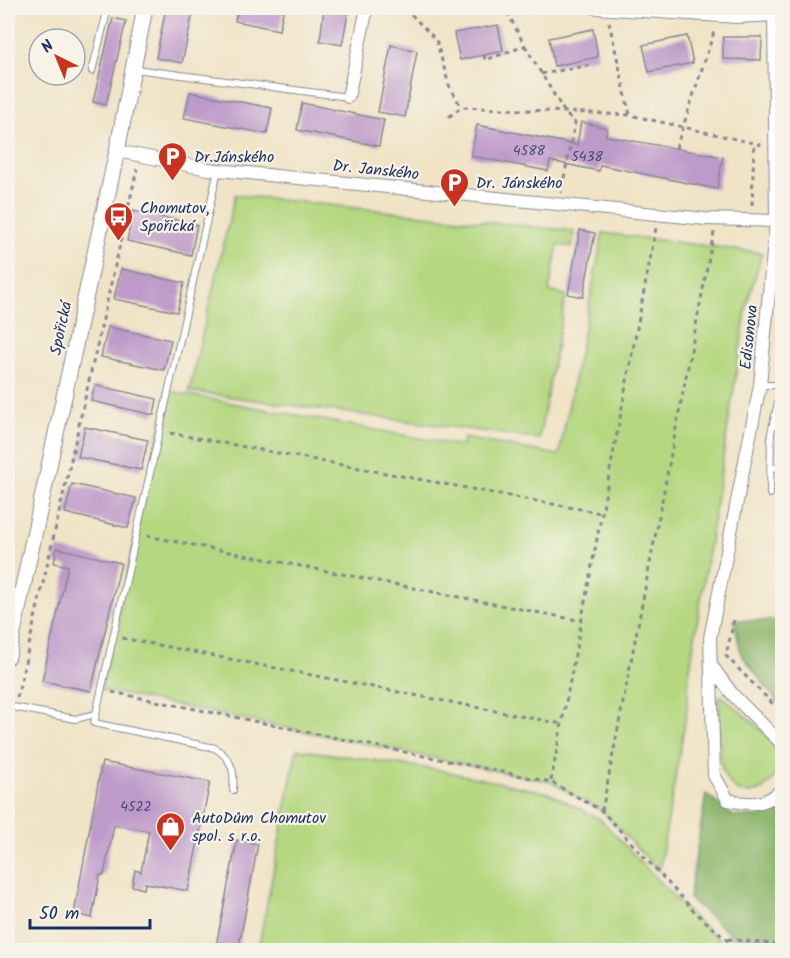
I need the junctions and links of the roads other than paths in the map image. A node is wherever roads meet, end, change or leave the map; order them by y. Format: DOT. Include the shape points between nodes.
graph roads {
  1 [pos="108,8"];
  2 [pos="143,8"];
  3 [pos="367,8"];
  4 [pos="601,8"];
  5 [pos="774,11"];
  6 [pos="131,69"];
  7 [pos="92,71"];
  8 [pos="348,97"];
  9 [pos="117,151"];
  10 [pos="218,170"];
  11 [pos="776,221"];
  12 [pos="760,385"];
  13 [pos="782,385"];
  14 [pos="783,467"];
  15 [pos="770,468"];
  16 [pos="770,494"];
  17 [pos="8,656"];
  18 [pos="711,665"];
  19 [pos="11,706"];
  20 [pos="96,714"];
  21 [pos="783,744"];
  22 [pos="783,789"];
  23 [pos="233,790"];
  1 -- 7 [label="lane"];
  2 -- 6 [label="street, Spořická"];
  3 -- 8 [label="street"];
  4 -- 5 [label="street" via="720,16"];
  5 -- 11 [label="street, Edisonova"];
  6 -- 8 [label="lane"];
  6 -- 9 [label="street, Spořická"];
  9 -- 10 [label="street, Dr. Janského"];
  9 -- 17 [label="street, Spořická"];
  10 -- 11 [label="street, Dr. Janského" via="659,214"];
  10 -- 20 [label="lane"];
  11 -- 12 [label="street, Edisonova"];
  12 -- 13 [label="lane"];
  12 -- 18 [label="street, Edisonova" via="710,638"];
  13 -- 15 [label="lane" via="771,433"];
  14 -- 15 [label="lane"];
  15 -- 16 [label="lane"];
  18 -- 21 [label="street" via="733,695"];
  18 -- 22 [label="street, Edisonova" via="714,775 728,800 746,804 772,800"];
  19 -- 20 [label="lane" via="75,719"];
  20 -- 23 [label="lane" via="94,723 215,748 232,765"];
}
